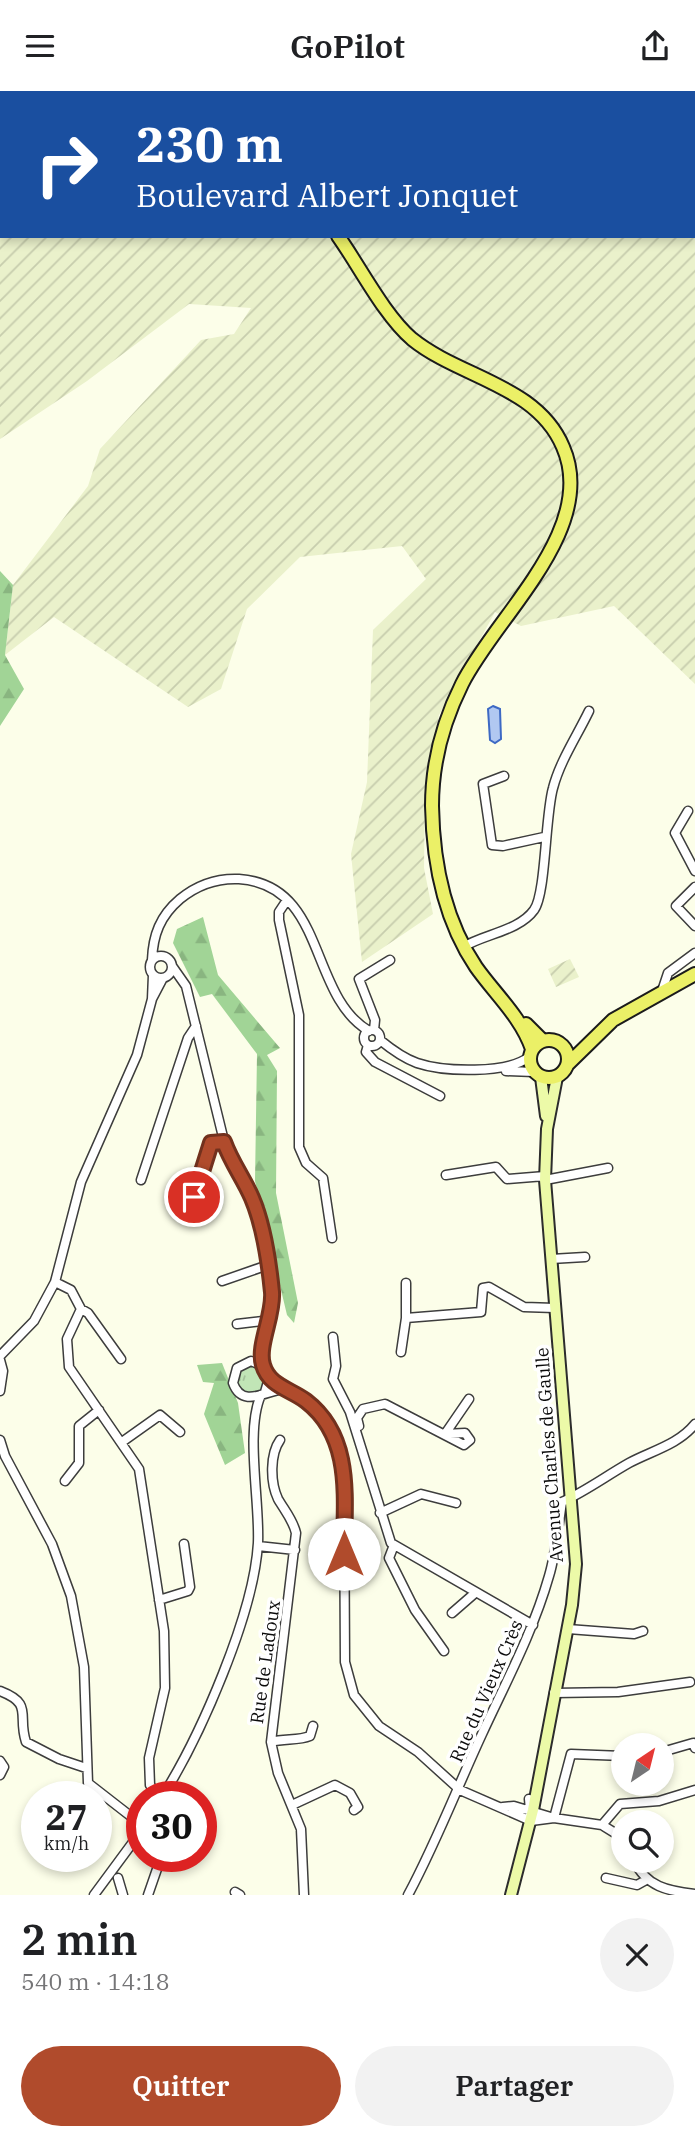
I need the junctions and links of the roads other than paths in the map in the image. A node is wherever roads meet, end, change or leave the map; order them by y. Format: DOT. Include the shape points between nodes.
graph roads {
  1 [pos="339,238"];
  2 [pos="589,711"];
  3 [pos="504,776"];
  4 [pos="688,810"];
  5 [pos="668,827"];
  6 [pos="675,833"];
  7 [pos="544,837"];
  8 [pos="695,871"];
  9 [pos="695,887"];
  10 [pos="288,900"];
  11 [pos="695,926"];
  12 [pos="155,934"];
  13 [pos="466,946"];
  14 [pos="695,953"];
  15 [pos="164,957"];
  16 [pos="152,960"];
  17 [pos="390,960"];
  18 [pos="172,966"];
  19 [pos="695,974"];
  20 [pos="153,975"];
  21 [pos="165,977"];
  22 [pos="182,979"];
  23 [pos="662,991"];
  24 [pos="152,999"];
  25 [pos="196,1026"];
  26 [pos="372,1038"];
  27 [pos="591,1039"];
  28 [pos="565,1048"];
  29 [pos="535,1049"];
  30 [pos="568,1063"];
  31 [pos="485,1068"];
  32 [pos="537,1075"];
  33 [pos="557,1077"];
  34 [pos="440,1096"];
  35 [pos="547,1129"];
  36 [pos="224,1142"];
  37 [pos="608,1168"];
  38 [pos="446,1175"];
  39 [pos="545,1178"];
  40 [pos="141,1180"];
  41 [pos="188,1218"];
  42 [pos="332,1238"];
  43 [pos="585,1257"];
  44 [pos="551,1259"];
  45 [pos="268,1265"];
  46 [pos="222,1281"];
  47 [pos="55,1282"];
  48 [pos="405,1283"];
  49 [pos="555,1308"];
  50 [pos="81,1309"];
  51 [pos="406,1318"];
  52 [pos="271,1320"];
  53 [pos="237,1324"];
  54 [pos="333,1337"];
  55 [pos="263,1346"];
  56 [pos="401,1352"];
  57 [pos="0,1358"];
  58 [pos="121,1359"];
  59 [pos="251,1361"];
  60 [pos="263,1366"];
  61 [pos="270,1378"];
  62 [pos="283,1389"];
  63 [pos="0,1391"];
  64 [pos="263,1393"];
  65 [pos="245,1397"];
  66 [pos="469,1399"];
  67 [pos="99,1410"];
  68 [pos="253,1412"];
  69 [pos="695,1424"];
  70 [pos="180,1432"];
  71 [pos="0,1440"];
  72 [pos="280,1440"];
  73 [pos="122,1443"];
  74 [pos="363,1450"];
  75 [pos="65,1481"];
  76 [pos="572,1498"];
  77 [pos="456,1503"];
  78 [pos="380,1513"];
  79 [pos="184,1544"];
  80 [pos="394,1545"];
  81 [pos="258,1546"];
  82 [pos="295,1550"];
  83 [pos="475,1593"];
  84 [pos="159,1600"];
  85 [pos="452,1613"];
  86 [pos="533,1625"];
  87 [pos="568,1629"];
  88 [pos="643,1631"];
  89 [pos="444,1651"];
  90 [pos="690,1682"];
  91 [pos="0,1691"];
  92 [pos="554,1693"];
  93 [pos="313,1726"];
  94 [pos="271,1742"];
  95 [pos="694,1744"];
  96 [pos="674,1749"];
  97 [pos="611,1756"];
  98 [pos="0,1761"];
  99 [pos="86,1768"];
  100 [pos="0,1775"];
  101 [pos="150,1781"];
  102 [pos="170,1781"];
  103 [pos="460,1790"];
  104 [pos="695,1790"];
  105 [pos="292,1805"];
  106 [pos="355,1809"];
  107 [pos="126,1814"];
  108 [pos="529,1814"];
  109 [pos="554,1818"];
  110 [pos="603,1825"];
  111 [pos="611,1830"];
  112 [pos="126,1850"];
  113 [pos="156,1872"];
  114 [pos="642,1873"];
  115 [pos="117,1878"];
  116 [pos="606,1878"];
  117 [pos="646,1880"];
  118 [pos="693,1894"];
  119 [pos="94,1895"];
  120 [pos="123,1895"];
  121 [pos="148,1895"];
  122 [pos="304,1895"];
  123 [pos="408,1895"];
  124 [pos="511,1895"];
  1 -- 13 [label="main road" via="405,333 535,408 557,434 570,468 571,492 564,524 471,666 447,718 436,762 432,797 440,877"];
  2 -- 7 [label="street" via="553,785"];
  3 -- 7 [label="street" via="482,784 492,845"];
  4 -- 6 [label="street"];
  5 -- 6 [label="street"];
  6 -- 8 [label="street"];
  7 -- 13 [label="street" via="540,897 534,911 519,923"];
  9 -- 11 [label="street" via="676,907"];
  10 -- 12 [label="street" via="259,883 242,879 212,882 173,905"];
  10 -- 26 [label="street" via="307,926 334,991"];
  10 -- 42 [label="street" via="279,920 299,1016 299,1147 306,1163 323,1178"];
  12 -- 15 [label="street"];
  12 -- 16 [label="street"];
  13 -- 29 [label="main road" via="532,1031"];
  14 -- 23 [label="street" via="668,973"];
  15 -- 16 [label="street"];
  15 -- 18 [label="street"];
  16 -- 20 [label="street"];
  17 -- 26 [label="street" via="359,979 375,1020"];
  18 -- 21 [label="street"];
  18 -- 22 [label="street"];
  19 -- 23 [label="main road"];
  20 -- 21 [label="street"];
  20 -- 24 [label="street"];
  21 -- 22 [label="street"];
  21 -- 24 [label="street"];
  22 -- 25 [label="street"];
  23 -- 27 [label="main road"];
  24 -- 47 [label="street" via="137,1055 81,1182"];
  25 -- 36 [label="street"];
  25 -- 40 [label="street"];
  26 -- 31 [label="street" via="430,1066"];
  26 -- 34 [label="street" via="366,1052 375,1062"];
  27 -- 28 [label="main road" via="579,1047"];
  27 -- 30 [label="main road"];
  28 -- 29 [label="main road" via="555,1041"];
  28 -- 30 [label="main road"];
  29 -- 31 [label="street" via="512,1067"];
  29 -- 32 [label="main road"];
  30 -- 33 [label="main road"];
  31 -- 32 [label="street"];
  32 -- 33 [label="main road"];
  32 -- 35 [label="main road"];
  33 -- 35 [label="main road"];
  35 -- 39 [label="main road, Avenue Charles de Gaulle"];
  36 -- 41 [label="street" via="211,1143"];
  36 -- 45 [label="street" via="257,1212"];
  37 -- 39 [label="street"];
  38 -- 39 [label="street" via="496,1167 507,1179"];
  39 -- 44 [label="main road, Avenue Charles de Gaulle"];
  43 -- 44 [label="street"];
  44 -- 49 [label="main road, Avenue Charles de Gaulle"];
  45 -- 46 [label="street"];
  45 -- 52 [label="street"];
  47 -- 50 [label="street" via="71,1290"];
  47 -- 57 [label="street" via="34,1321"];
  48 -- 51 [label="street"];
  49 -- 51 [label="street" via="524,1307 489,1287 483,1288 481,1312"];
  49 -- 76 [label="main road, Avenue Charles de Gaulle"];
  50 -- 58 [label="street"];
  50 -- 67 [label="street" via="67,1339 66,1353 69,1367"];
  51 -- 56 [label="street"];
  52 -- 53 [label="street"];
  52 -- 55 [label="street"];
  54 -- 74 [label="street" via="333,1379"];
  55 -- 59 [label="street"];
  55 -- 60 [label="street"];
  57 -- 63 [label="street"];
  59 -- 60 [label="street"];
  59 -- 65 [label="street" via="237,1368 233,1377 234,1388"];
  60 -- 61 [label="street"];
  61 -- 62 [label="street"];
  61 -- 64 [label="street"];
  62 -- 64 [label="street"];
  62 -- 103 [label="street" via="325,1420 342,1459 345,1656 355,1695 379,1726 418,1752"];
  64 -- 65 [label="street"];
  64 -- 68 [label="street"];
  65 -- 68 [label="street"];
  66 -- 74 [label="street" via="445,1434 391,1406 379,1404 359,1412"];
  67 -- 73 [label="street"];
  67 -- 75 [label="street" via="79,1426 79,1463"];
  68 -- 81 [label="street"];
  69 -- 76 [label="street" via="677,1441 629,1463"];
  70 -- 73 [label="street" via="160,1415"];
  71 -- 99 [label="street" via="42,1523 71,1596 84,1667"];
  72 -- 82 [label="street, Rue de Ladoux" via="274,1450 274,1483 294,1523"];
  73 -- 84 [label="street" via="139,1469"];
  74 -- 78 [label="street"];
  76 -- 86 [label="street, Rue du Vieux Crès" via="562,1502 550,1574"];
  76 -- 87 [label="main road, Avenue Charles de Gaulle" via="576,1564"];
  77 -- 78 [label="street" via="421,1494"];
  78 -- 80 [label="street"];
  79 -- 84 [label="street" via="190,1587"];
  80 -- 83 [label="street"];
  80 -- 89 [label="street" via="389,1558 415,1610"];
  81 -- 82 [label="street"];
  81 -- 102 [label="street" via="242,1620 188,1752"];
  82 -- 94 [label="street, Rue de Ladoux"];
  83 -- 85 [label="street"];
  83 -- 86 [label="street"];
  84 -- 101 [label="street" via="165,1688 150,1747"];
  86 -- 103 [label="street, Rue du Vieux Crès"];
  87 -- 88 [label="street"];
  87 -- 92 [label="main road, Avenue Charles de Gaulle"];
  90 -- 92 [label="street" via="618,1692"];
  91 -- 99 [label="street" via="16,1697 24,1709 26,1742"];
  92 -- 108 [label="main road, Avenue Charles de Gaulle"];
  93 -- 94 [label="street" via="304,1738"];
  94 -- 105 [label="street, Rue de Ladoux"];
  95 -- 96 [label="street"];
  97 -- 109 [label="street" via="571,1754"];
  98 -- 100 [label="street" via="4,1767"];
  99 -- 107 [label="street" via="89,1783"];
  103 -- 108 [label="street"];
  103 -- 123 [label="street, Rue du Vieux Crès"];
  104 -- 110 [label="street" via="659,1801 620,1804"];
  105 -- 106 [label="street" via="335,1785 350,1793"];
  105 -- 122 [label="street, Rue de Ladoux" via="302,1829"];
  108 -- 109 [label="street"];
  108 -- 124 [label="main road, Avenue Charles de Gaulle"];
  109 -- 110 [label="street"];
  110 -- 111 [label="street"];
  112 -- 119 [label="street"];
  113 -- 121 [label="street"];
  114 -- 117 [label="street"];
  115 -- 120 [label="street"];
  116 -- 117 [label="street" via="637,1885"];
  117 -- 118 [label="street"];
}
